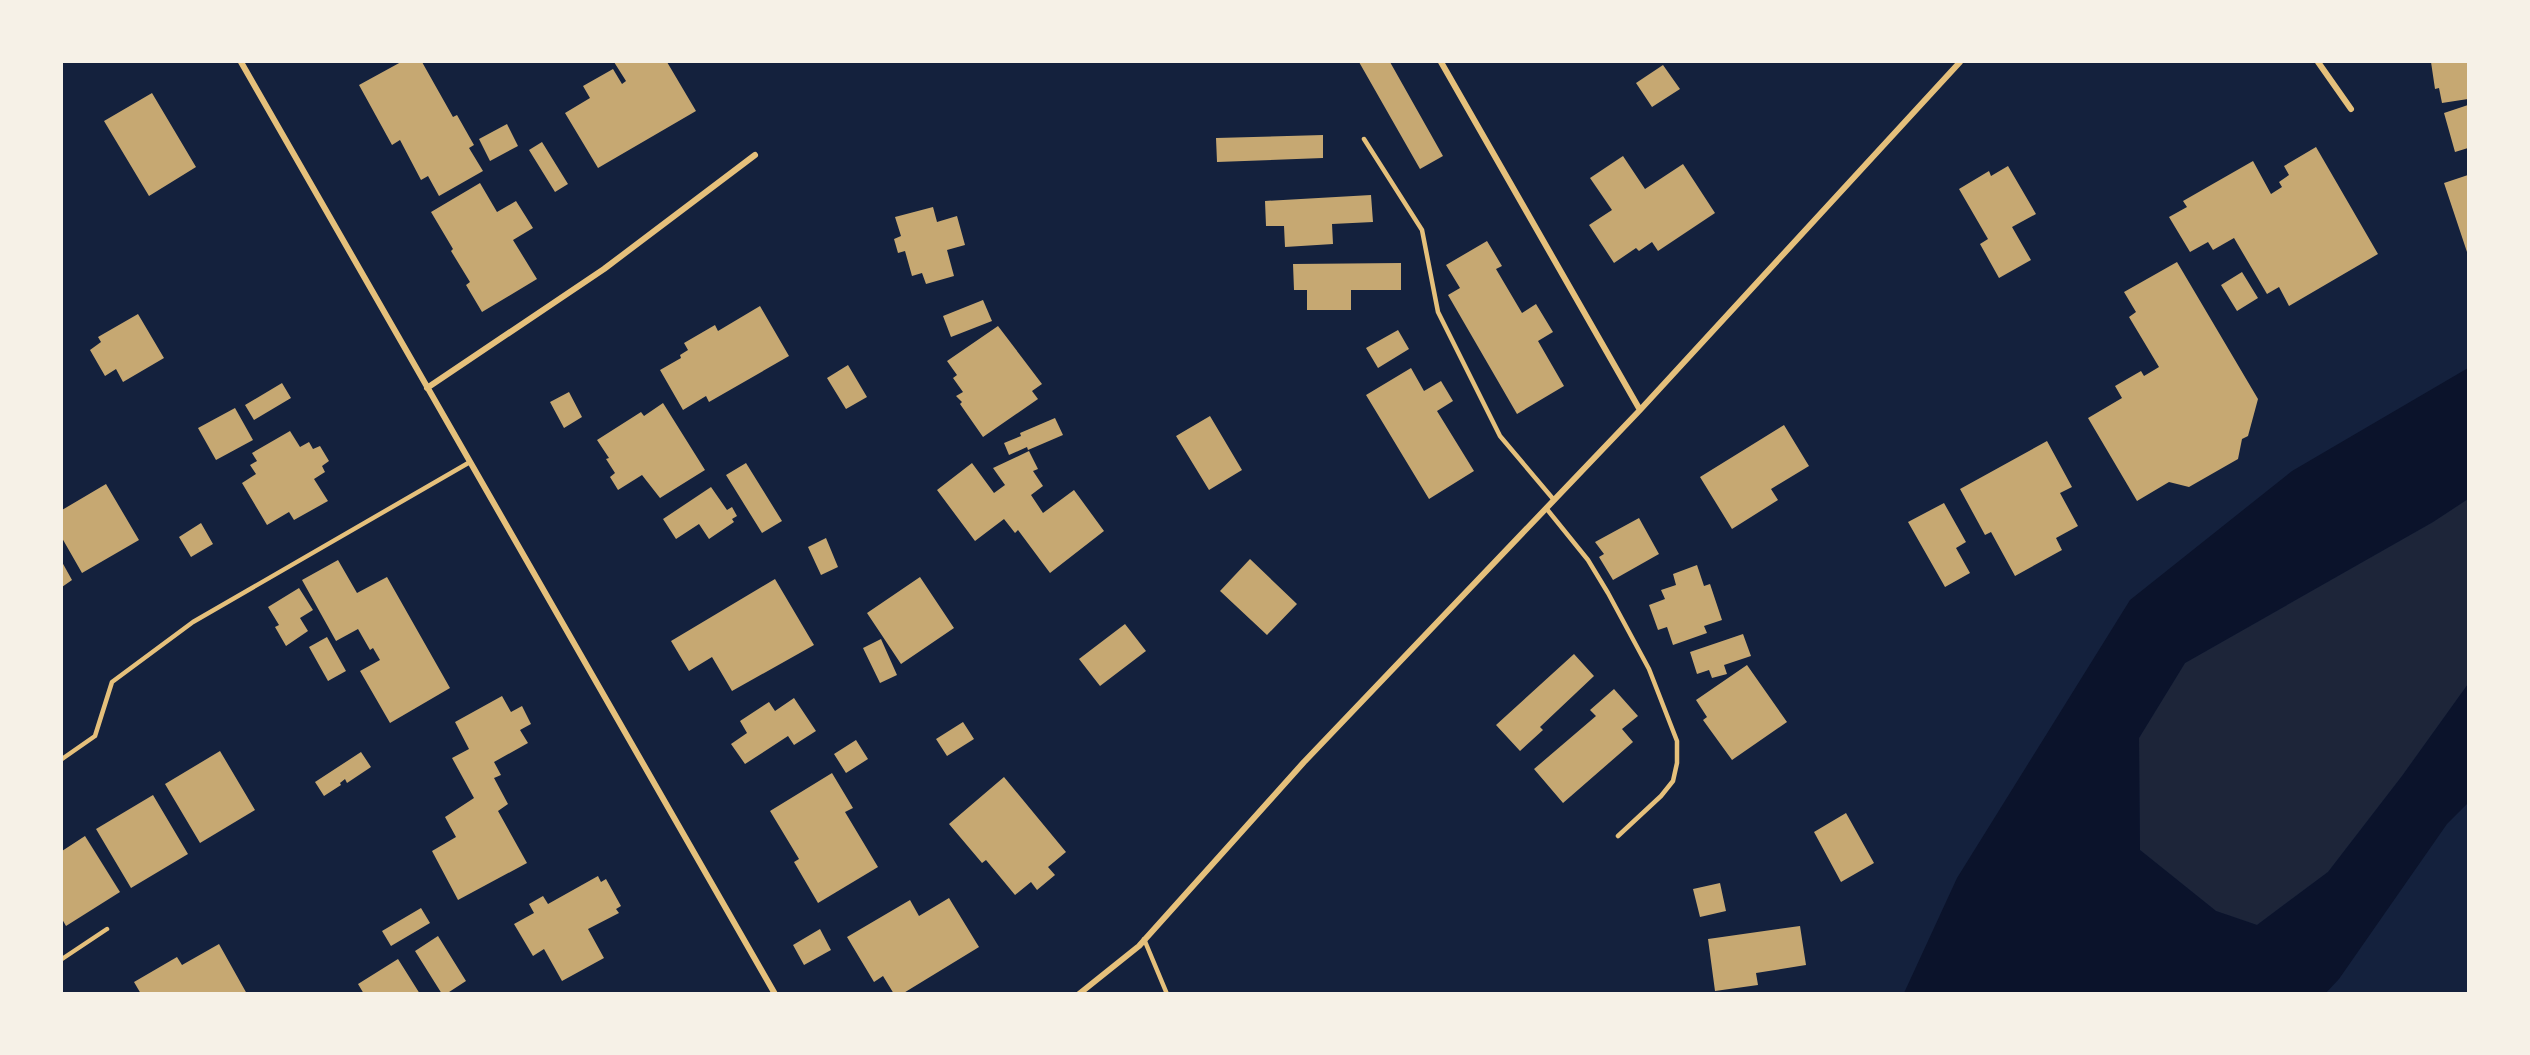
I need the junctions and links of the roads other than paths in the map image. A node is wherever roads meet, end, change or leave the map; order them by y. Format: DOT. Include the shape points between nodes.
graph roads {
  1 [pos="241,62"];
  2 [pos="1441,62"];
  3 [pos="1960,62"];
  4 [pos="2318,62"];
  5 [pos="2351,109"];
  6 [pos="1364,139"];
  7 [pos="755,155"];
  8 [pos="427,387"];
  9 [pos="1641,410"];
  10 [pos="470,462"];
  11 [pos="1554,500"];
  12 [pos="1546,508"];
  13 [pos="62,759"];
  14 [pos="1618,836"];
  15 [pos="107,929"];
  16 [pos="1144,939"];
  17 [pos="62,959"];
  18 [pos="775,993"];
  19 [pos="1079,993"];
  20 [pos="1167,993"];
  1 -- 8 [label="street"];
  2 -- 9 [label="street"];
  3 -- 9 [label="street"];
  4 -- 5 [label="street"];
  6 -- 11 [label="lane" via="1422,230 1438,312 1500,436"];
  7 -- 8 [label="street" via="604,268"];
  8 -- 10 [label="street"];
  9 -- 11 [label="street"];
  10 -- 13 [label="lane" via="193,622 112,682 95,736"];
  10 -- 18 [label="street"];
  11 -- 12 [label="street"];
  12 -- 14 [label="lane" via="1588,560 1608,593 1650,669 1677,741 1672,781"];
  12 -- 16 [label="street" via="1304,762"];
  15 -- 17 [label="lane"];
  16 -- 19 [label="street"];
  16 -- 20 [label="lane"];
}
